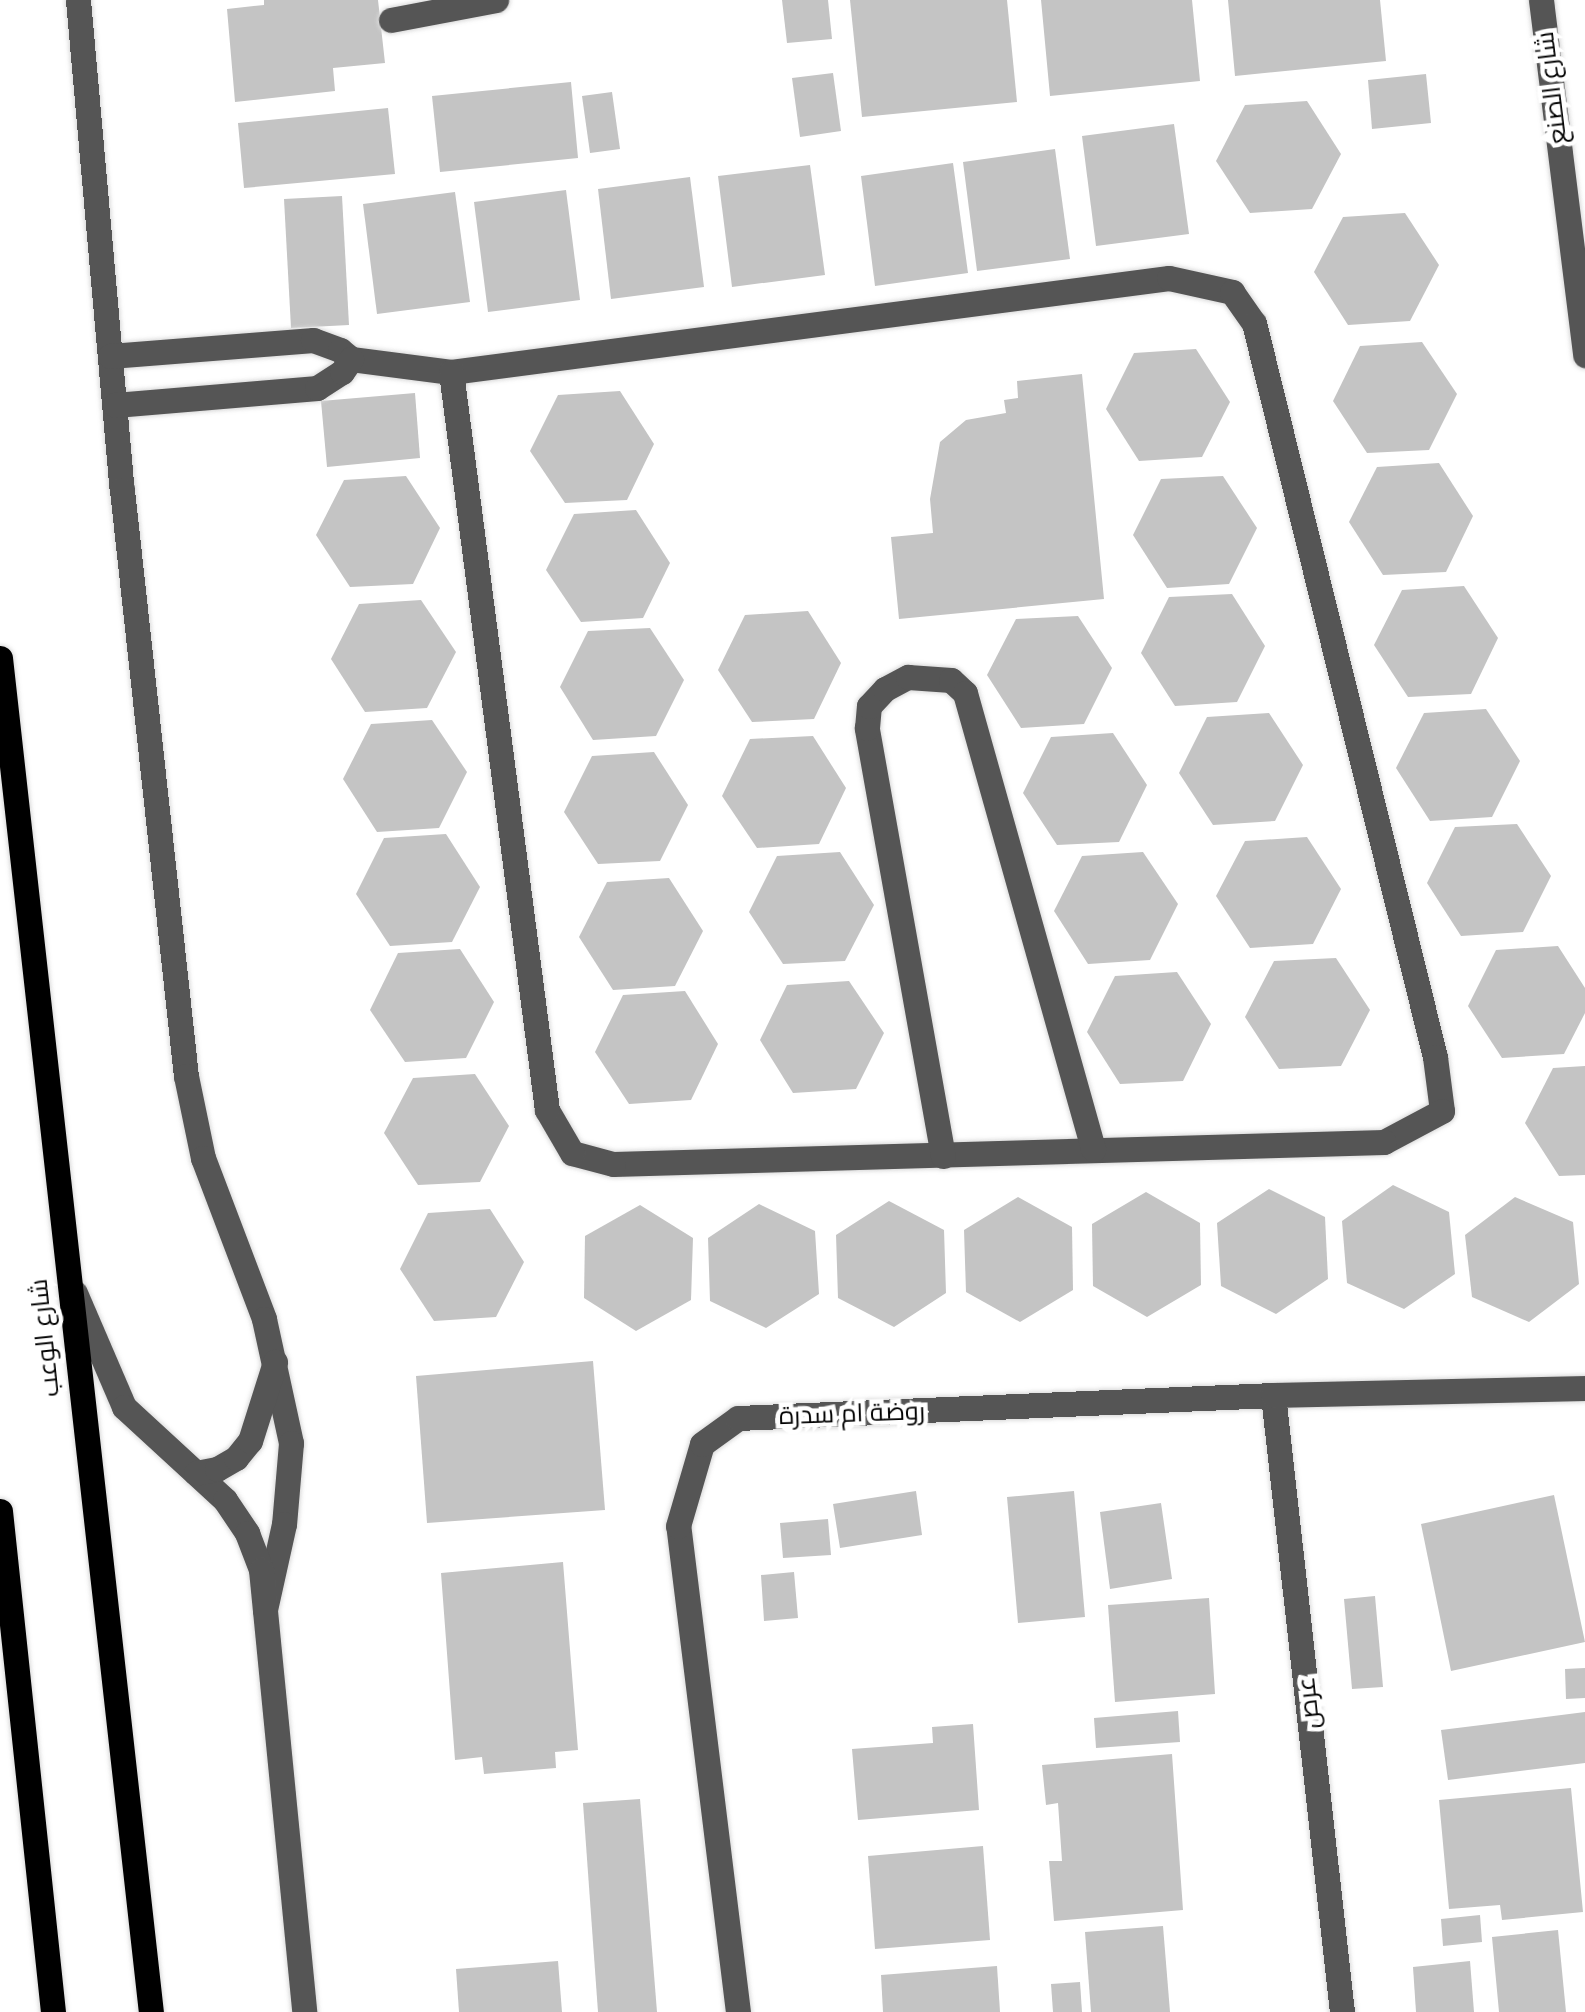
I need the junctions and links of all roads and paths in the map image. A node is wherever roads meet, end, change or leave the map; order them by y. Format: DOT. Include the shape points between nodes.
graph roads {
  1 [pos="78,0"];
  2 [pos="496,0"];
  3 [pos="1540,0"];
  4 [pos="391,20"];
  5 [pos="110,356"];
  6 [pos="1585,356"];
  7 [pos="350,359"];
  8 [pos="451,372"];
  9 [pos="115,405"];
  10 [pos="0,658"];
  11 [pos="1093,1149"];
  12 [pos="942,1156"];
  13 [pos="67,1275"];
  14 [pos="275,1362"];
  15 [pos="1585,1388"];
  16 [pos="1273,1395"];
  17 [pos="196,1473"];
  18 [pos="0,1511"];
  19 [pos="264,1610"];
  20 [pos="53,2012"];
  21 [pos="151,2012"];
  22 [pos="304,2012"];
  23 [pos="738,2012"];
  24 [pos="1342,2012"];
  1 -- 5 [label="street"];
  2 -- 4 [label="street"];
  3 -- 6 [label="street, شارع الصنع"];
  5 -- 7 [label="street" via="313,340"];
  5 -- 9 [label="street"];
  7 -- 8 [label="street"];
  7 -- 9 [label="street" via="317,388"];
  8 -- 11 [label="street" via="1169,278 1232,292 1254,323 1442,1111 1384,1142"];
  8 -- 12 [label="street" via="547,1110 572,1153 613,1164"];
  9 -- 14 [label="street" via="186,1076 204,1158"];
  10 -- 13 [label="main road, شارع الوعب"];
  11 -- 12 [label="street"];
  11 -- 12 [label="street" via="964,693 951,680 908,677 869,706 867,728"];
  13 -- 17 [label="street" via="124,1407"];
  13 -- 21 [label="main road, شارع الوعب"];
  14 -- 17 [label="street" via="250,1441 236,1458"];
  14 -- 19 [label="street" via="291,1443 290,1483"];
  15 -- 16 [label="street, روضة ام سدرة"];
  16 -- 23 [label="street, روضة ام سدرة" via="738,1418 702,1444 678,1526"];
  16 -- 24 [label="street, عرص"];
  17 -- 19 [label="street" via="247,1533"];
  18 -- 20 [label="main road"];
  19 -- 22 [label="street"];
}
